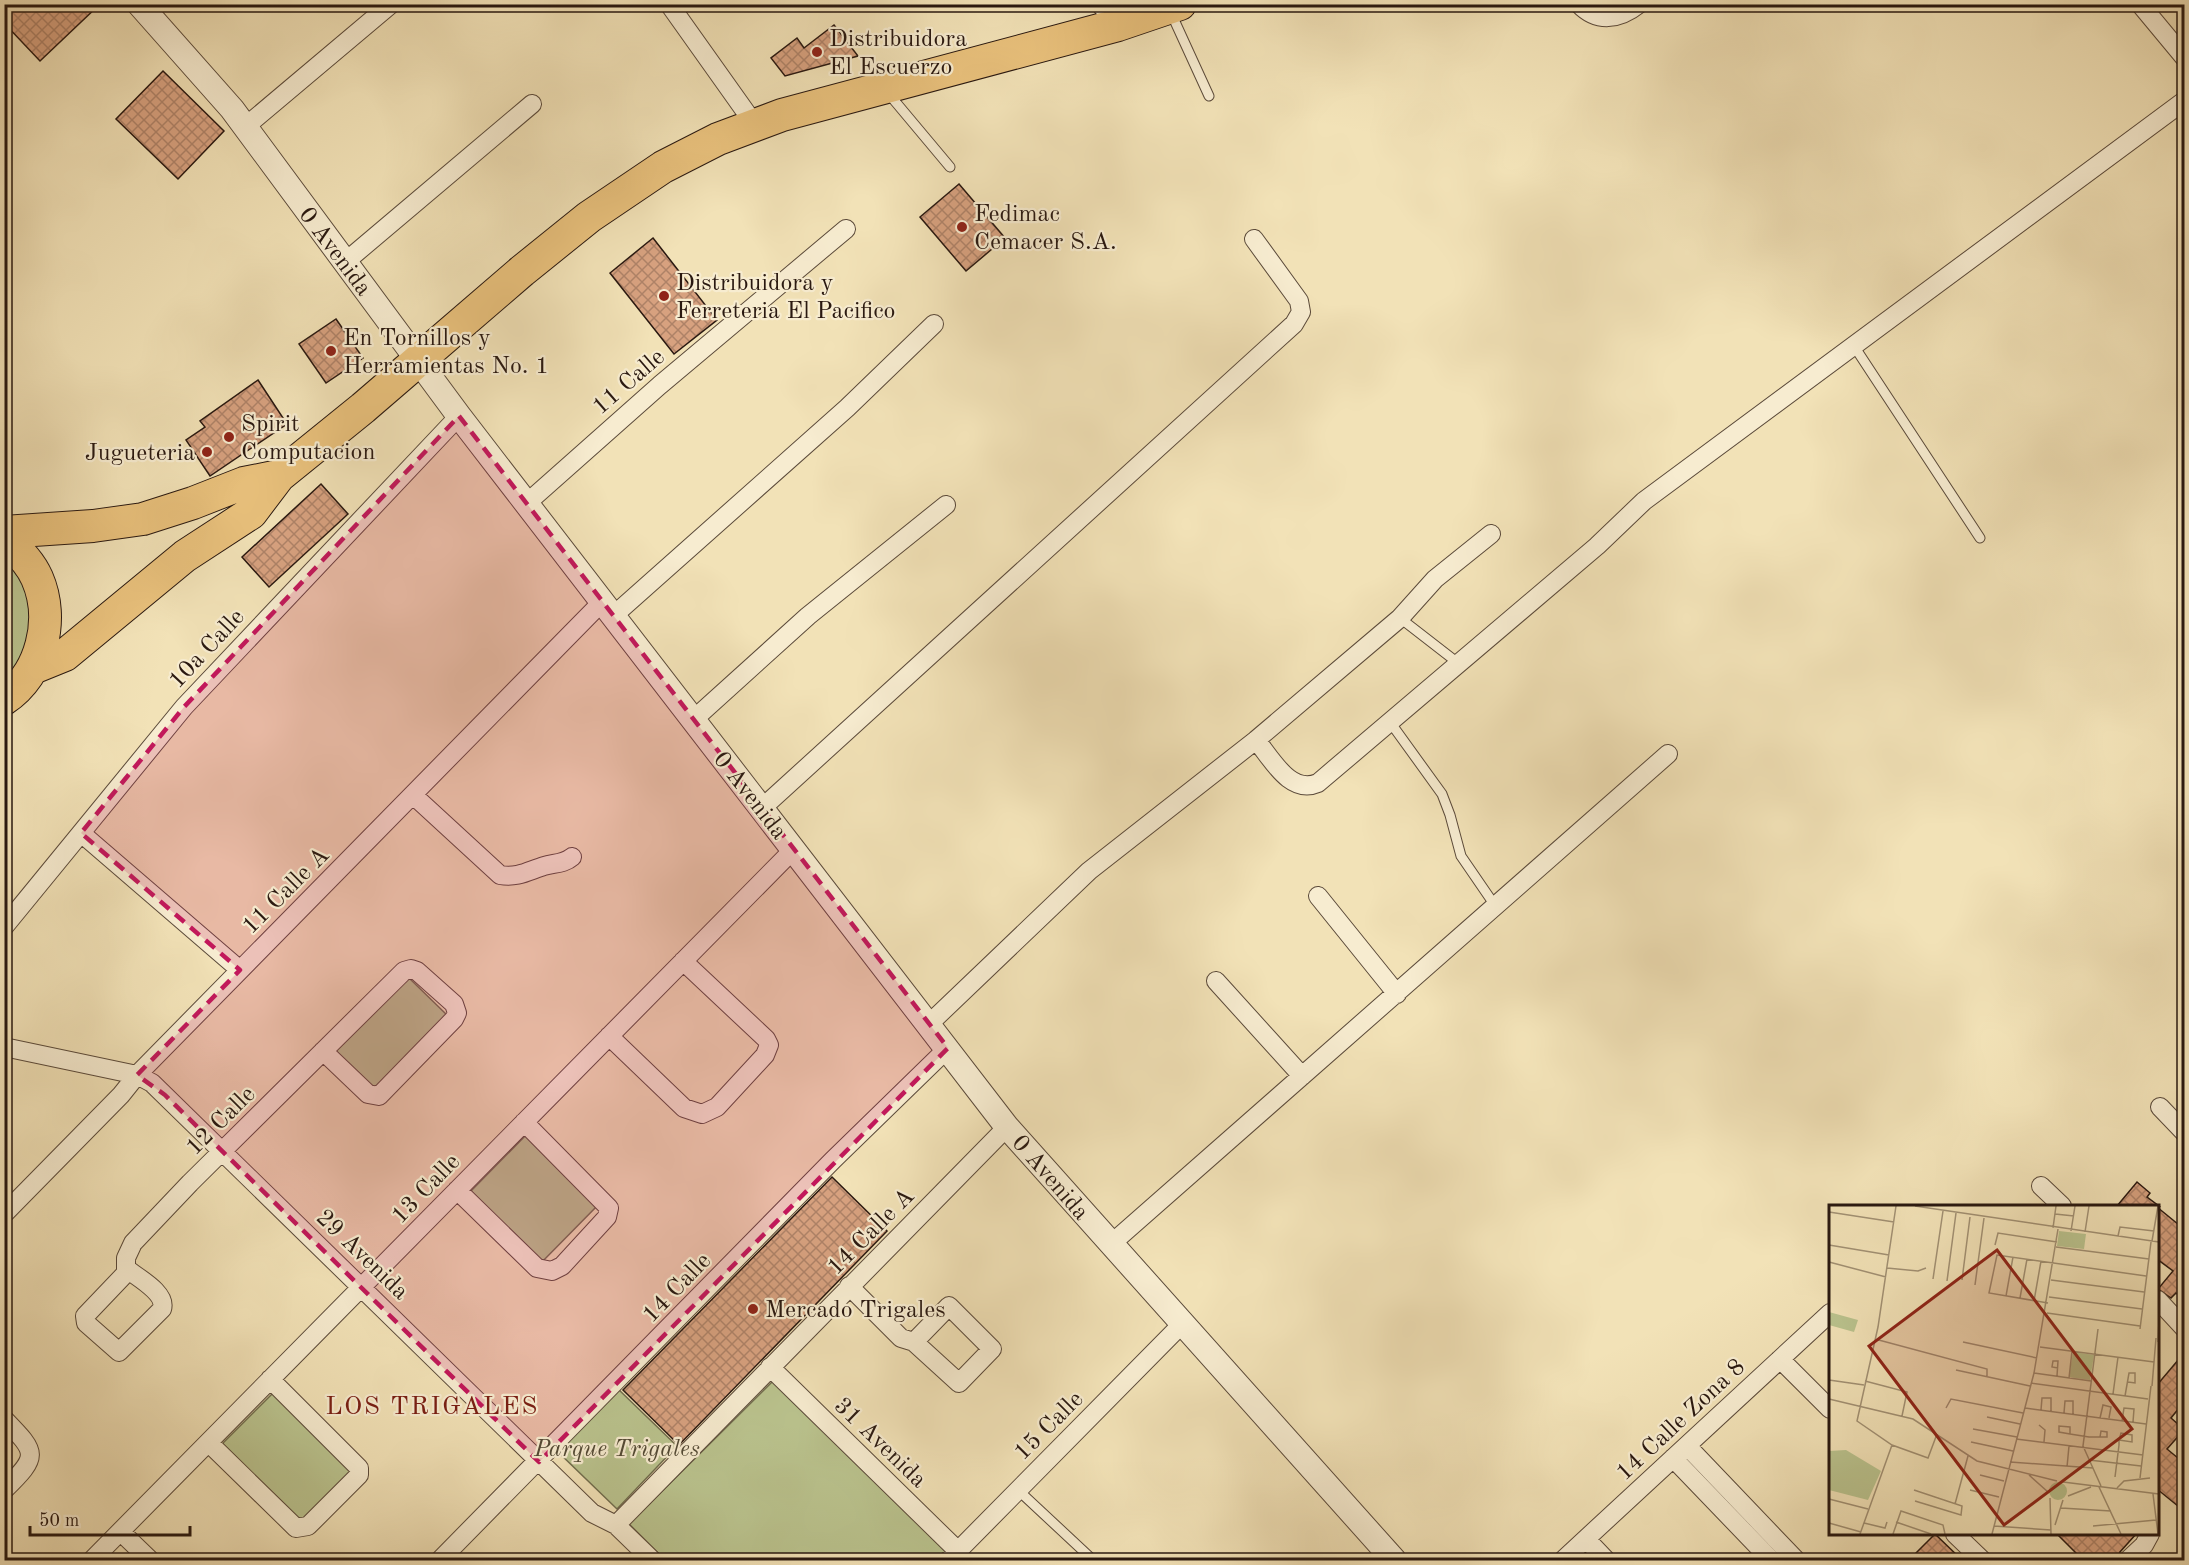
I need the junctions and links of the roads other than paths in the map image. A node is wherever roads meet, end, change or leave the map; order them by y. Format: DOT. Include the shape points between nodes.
graph roads {
  1 [pos="139,4"];
  2 [pos="391,4"];
  3 [pos="669,4"];
  4 [pos="1579,4"];
  5 [pos="1639,4"];
  6 [pos="2140,4"];
  7 [pos="1174,7"];
  8 [pos="1109,15"];
  9 [pos="2184,57"];
  10 [pos="882,87"];
  11 [pos="1209,96"];
  12 [pos="2184,101"];
  13 [pos="532,104"];
  14 [pos="755,125"];
  15 [pos="245,128"];
  16 [pos="950,167"];
  17 [pos="846,229"];
  18 [pos="1254,239"];
  19 [pos="344,263"];
  20 [pos="934,324"];
  21 [pos="1854,346"];
  22 [pos="418,360"];
  23 [pos="459,416"];
  24 [pos="279,476"];
  25 [pos="527,503"];
  26 [pos="945,505"];
  27 [pos="4,532"];
  28 [pos="1491,534"];
  29 [pos="1980,538"];
  30 [pos="4,539"];
  31 [pos="607,609"];
  32 [pos="1400,618"];
  33 [pos="1458,663"];
  34 [pos="33,668"];
  35 [pos="4,699"];
  36 [pos="693,720"];
  37 [pos="1390,722"];
  38 [pos="1256,740"];
  39 [pos="1668,754"];
  40 [pos="413,795"];
  41 [pos="761,809"];
  42 [pos="81,832"];
  43 [pos="793,850"];
  44 [pos="572,857"];
  45 [pos="1318,896"];
  46 [pos="1496,907"];
  47 [pos="4,927"];
  48 [pos="683,961"];
  49 [pos="240,970"];
  50 [pos="1216,981"];
  51 [pos="1397,994"];
  52 [pos="930,1023"];
  53 [pos="609,1036"];
  54 [pos="948,1047"];
  55 [pos="6,1049"];
  56 [pos="323,1051"];
  57 [pos="137,1075"];
  58 [pos="1302,1076"];
  59 [pos="2160,1107"];
  60 [pos="524,1122"];
  61 [pos="1007,1127"];
  62 [pos="2184,1132"];
  63 [pos="223,1152"];
  64 [pos="2041,1186"];
  65 [pos="457,1190"];
  66 [pos="2061,1205"];
  67 [pos="4,1214"];
  68 [pos="1111,1244"];
  69 [pos="127,1269"];
  70 [pos="849,1286"];
  71 [pos="362,1287"];
  72 [pos="2159,1302"];
  73 [pos="1829,1313"];
  74 [pos="1182,1324"];
  75 [pos="2184,1328"];
  76 [pos="914,1342"];
  77 [pos="1780,1359"];
  78 [pos="770,1367"];
  79 [pos="270,1378"];
  80 [pos="1829,1408"];
  81 [pos="4,1419"];
  82 [pos="209,1443"];
  83 [pos="1687,1446"];
  84 [pos="1673,1458"];
  85 [pos="539,1462"];
  86 [pos="1018,1490"];
  87 [pos="4,1491"];
  88 [pos="616,1525"];
  89 [pos="121,1532"];
  90 [pos="1957,1535"];
  91 [pos="2149,1535"];
  92 [pos="1576,1553"];
  93 [pos="953,1556"];
  94 [pos="92,1560"];
  95 [pos="150,1560"];
  96 [pos="440,1560"];
  97 [pos="652,1560"];
  98 [pos="1093,1560"];
  99 [pos="1394,1560"];
  100 [pos="1606,1560"];
  101 [pos="1771,1560"];
  102 [pos="1796,1560"];
  103 [pos="1982,1560"];
  104 [pos="2128,1560"];
  1 -- 15 [label="street, 0 Avenida"];
  2 -- 15 [label="street"];
  3 -- 14 [label="street"];
  4 -- 5 [label="street" via="1597,17 1608,19"];
  6 -- 9 [label="street"];
  7 -- 8 [label="highway"];
  7 -- 11 [label="lane"];
  8 -- 10 [label="highway"];
  10 -- 14 [label="highway"];
  10 -- 16 [label="lane"];
  12 -- 21 [label="street"];
  13 -- 19 [label="street"];
  14 -- 22 [label="highway" via="684,155 613,199"];
  15 -- 19 [label="street, 0 Avenida"];
  17 -- 25 [label="street, 11 Calle"];
  18 -- 41 [label="street" via="1299,301 1301,312 1293,324"];
  19 -- 22 [label="street, 0 Avenida"];
  20 -- 31 [label="street, 11 Calle A" via="847,408"];
  21 -- 29 [label="lane"];
  21 -- 33 [label="street" via="1644,501 1597,546"];
  22 -- 23 [label="street, 0 Avenida"];
  22 -- 24 [label="highway"];
  23 -- 25 [label="street, 0 Avenida"];
  23 -- 42 [label="street, 10a Calle" via="184,707"];
  24 -- 27 [label="highway" via="244,483 143,519"];
  24 -- 34 [label="highway" via="251,513 185,556 65,655"];
  25 -- 31 [label="street, 0 Avenida"];
  26 -- 36 [label="street" via="808,616"];
  28 -- 32 [label="street" via="1435,579"];
  30 -- 34 [label="highway" via="21,552 37,578 45,608 44,639"];
  31 -- 36 [label="street, 0 Avenida"];
  31 -- 40 [label="street, 11 Calle A"];
  32 -- 33 [label="lane"];
  32 -- 38 [label="street"];
  33 -- 37 [label="street"];
  34 -- 35 [label="highway" via="14,693"];
  36 -- 41 [label="street, 0 Avenida"];
  37 -- 38 [label="street" via="1309,787 1294,784"];
  37 -- 46 [label="lane" via="1442,794 1461,856"];
  38 -- 52 [label="street" via="1089,871"];
  39 -- 46 [label="street"];
  40 -- 44 [label="street" via="492,870 510,877"];
  40 -- 49 [label="street, 11 Calle A"];
  41 -- 43 [label="street, 0 Avenida"];
  42 -- 47 [label="street, 10a Calle"];
  42 -- 49 [label="street"];
  43 -- 48 [label="street, 13 Calle"];
  43 -- 52 [label="street, 0 Avenida"];
  45 -- 51 [label="street"];
  46 -- 51 [label="street"];
  48 -- 53 [label="street, 13 Calle"];
  48 -- 53 [label="street" via="769,1045 765,1055 721,1103 702,1114 684,1108"];
  49 -- 57 [label="street, 11 Calle A"];
  50 -- 58 [label="street"];
  51 -- 58 [label="street"];
  52 -- 54 [label="street, 0 Avenida"];
  53 -- 60 [label="street, 13 Calle"];
  54 -- 61 [label="street, 0 Avenida"];
  54 -- 85 [label="street, 14 Calle"];
  55 -- 57 [label="street, 29 Avenida"];
  56 -- 56 [label="street, 12 Calle" via="400,975 411,969 457,1010 454,1019 382,1095 368,1094"];
  56 -- 63 [label="street, 12 Calle"];
  57 -- 63 [label="street, 29 Avenida" via="165,1095"];
  57 -- 67 [label="street, 11 Calle A"];
  58 -- 68 [label="street"];
  59 -- 62 [label="street"];
  60 -- 65 [label="street, 13 Calle"];
  60 -- 65 [label="street" via="608,1206 608,1217 562,1266 546,1270 532,1264"];
  61 -- 68 [label="street, 0 Avenida"];
  61 -- 70 [label="street, 14 Calle A"];
  63 -- 69 [label="street, 12 Calle" via="133,1243 126,1258"];
  63 -- 71 [label="street, 29 Avenida"];
  64 -- 66 [label="street"];
  65 -- 71 [label="street, 13 Calle"];
  68 -- 74 [label="street, 0 Avenida"];
  69 -- 69 [label="street, 12 Calle" via="84,1318 119,1352 164,1303 161,1296"];
  70 -- 76 [label="street" via="901,1338"];
  70 -- 78 [label="street, 14 Calle A"];
  71 -- 79 [label="street, 13 Calle"];
  71 -- 85 [label="street, 29 Avenida"];
  72 -- 75 [label="street"];
  73 -- 77 [label="street, 14 Calle Zona 8"];
  74 -- 86 [label="street, 15 Calle"];
  74 -- 99 [label="street, 0 Avenida"];
  76 -- 76 [label="street" via="959,1383 992,1349 949,1306"];
  77 -- 80 [label="street"];
  77 -- 83 [label="street, 14 Calle Zona 8"];
  78 -- 88 [label="street, 14 Calle A"];
  78 -- 93 [label="street, 31 Avenida"];
  79 -- 82 [label="street, 13 Calle"];
  79 -- 82 [label="street" via="360,1468 359,1475 302,1529 290,1525"];
  81 -- 87 [label="street" via="26,1442 31,1454 29,1462"];
  82 -- 89 [label="street, 13 Calle"];
  83 -- 84 [label="street, 14 Calle Zona 8"];
  83 -- 102 [label="street"];
  84 -- 92 [label="street, 14 Calle Zona 8"];
  84 -- 101 [label="street"];
  85 -- 88 [label="street, 29 Avenida" via="592,1513"];
  85 -- 96 [label="street, 14 Calle"];
  86 -- 93 [label="street, 15 Calle"];
  86 -- 98 [label="lane"];
  88 -- 97 [label="street, 29 Avenida"];
  89 -- 94 [label="street, 13 Calle"];
  89 -- 95 [label="street"];
  90 -- 103 [label="street"];
  91 -- 104 [label="street"];
  92 -- 100 [label="street"];
}
